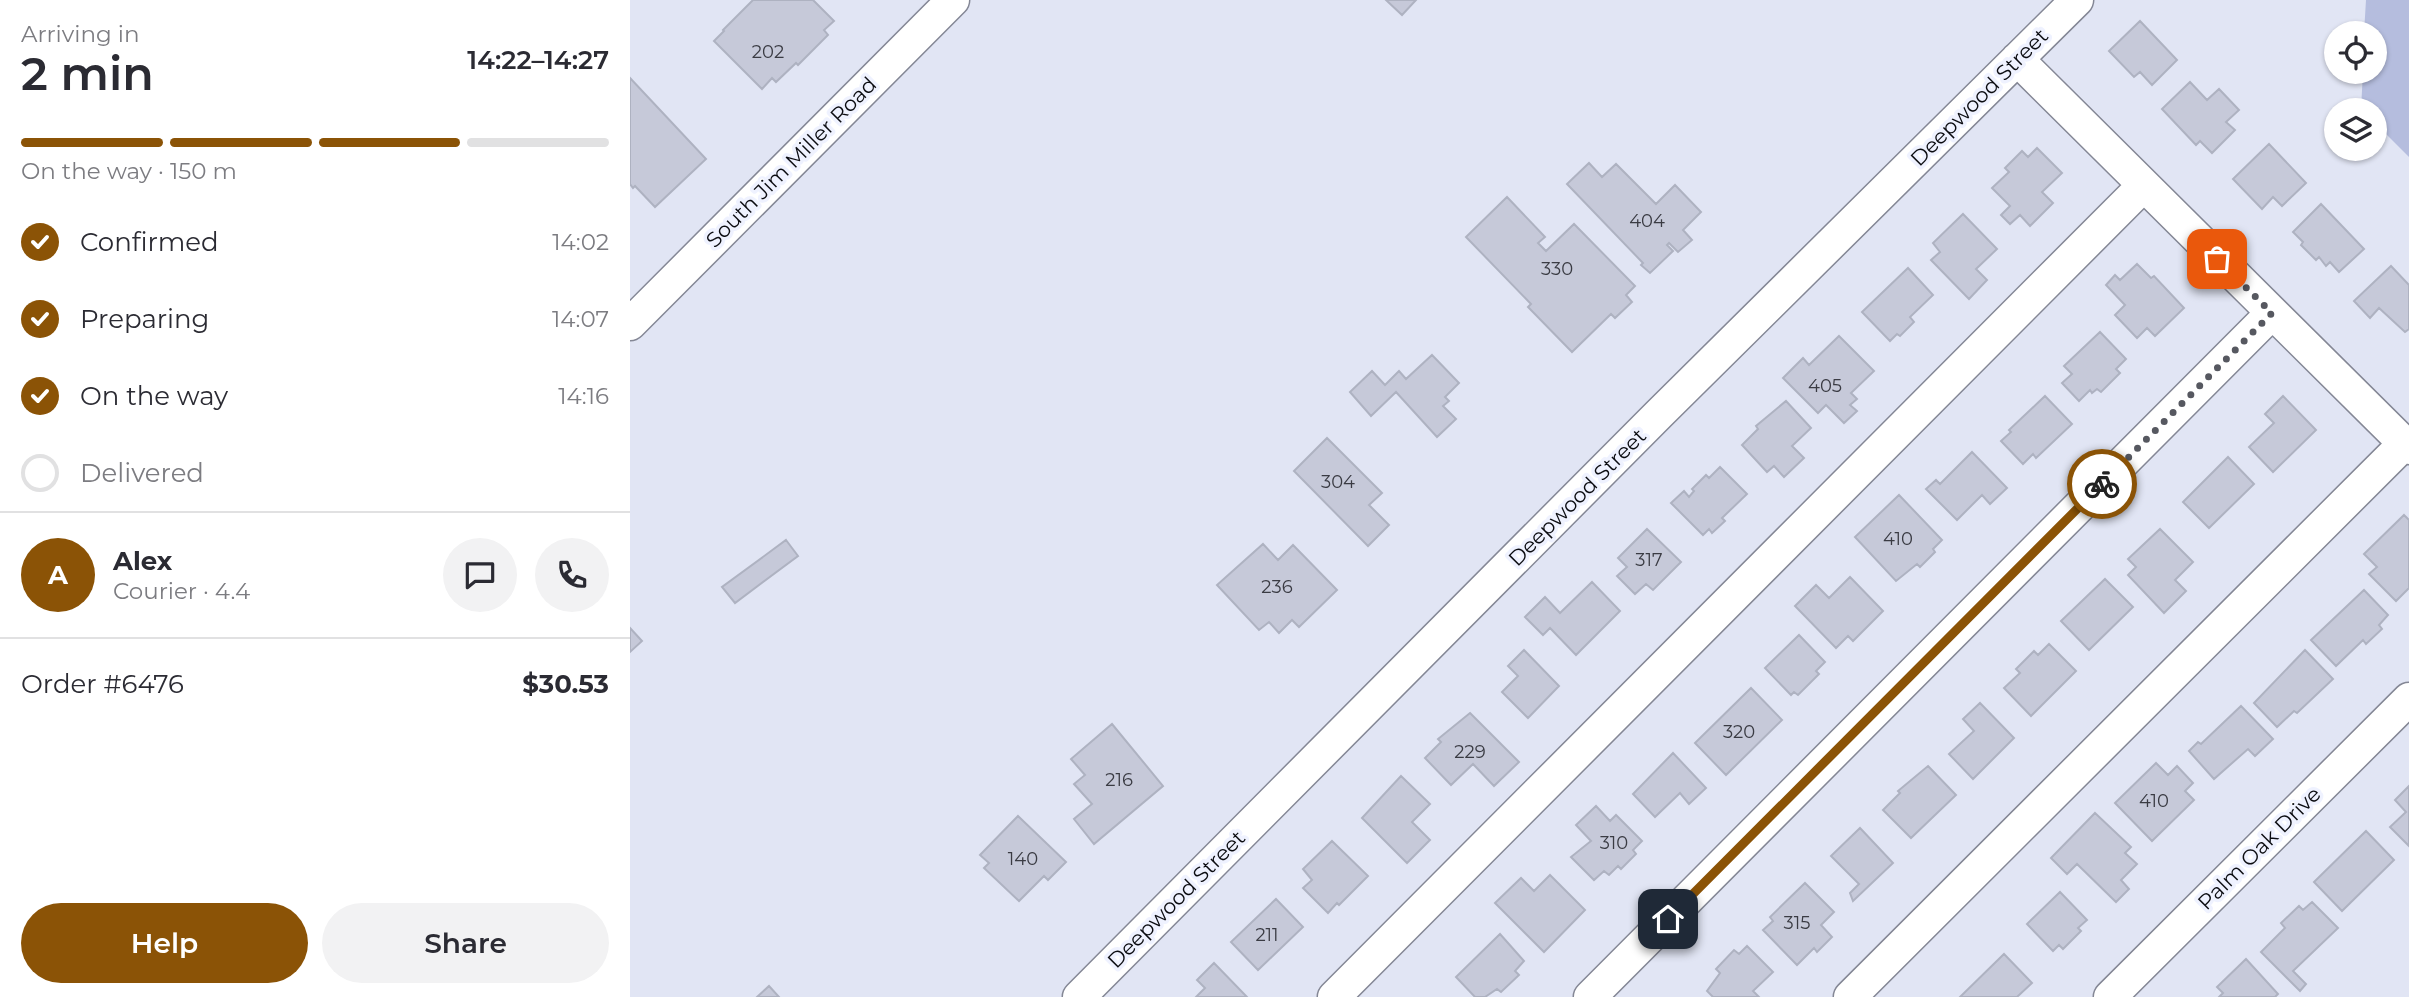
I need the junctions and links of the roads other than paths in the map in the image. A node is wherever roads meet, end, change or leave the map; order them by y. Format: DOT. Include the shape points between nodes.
graph roads {
  1 [pos="2077,0"];
  2 [pos="937,5"];
  3 [pos="2017,59"];
  4 [pos="2143,186"];
  5 [pos="634,312"];
  6 [pos="2272,313"];
  7 [pos="2407,446"];
  8 [pos="2409,698"];
  9 [pos="1079,997"];
  10 [pos="1334,997"];
  11 [pos="1590,997"];
  12 [pos="1850,997"];
  13 [pos="2110,997"];
  1 -- 3 [label="street, Deepwood Street"];
  2 -- 5 [label="street, South Jim Miller Road"];
  3 -- 4 [label="street"];
  3 -- 9 [label="street, Deepwood Street"];
  4 -- 6 [label="street"];
  4 -- 10 [label="street"];
  6 -- 7 [label="street"];
  6 -- 11 [label="street"];
  7 -- 12 [label="street"];
  8 -- 13 [label="street, Palm Oak Drive"];
}
